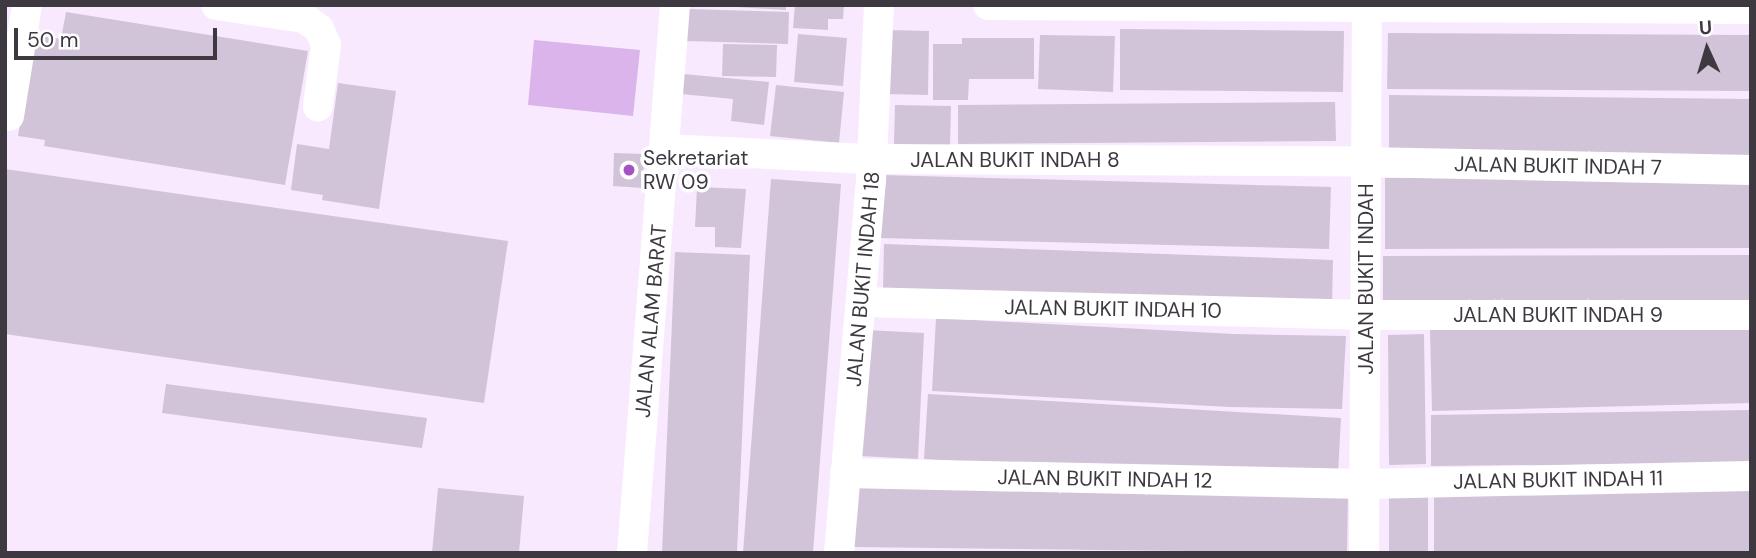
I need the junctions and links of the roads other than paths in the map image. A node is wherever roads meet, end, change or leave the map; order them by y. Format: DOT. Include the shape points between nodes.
graph roads {
  1 [pos="27,5"];
  2 [pos="216,5"];
  3 [pos="675,5"];
  4 [pos="879,5"];
  5 [pos="988,5"];
  6 [pos="1367,7"];
  7 [pos="1751,9"];
  8 [pos="318,106"];
  9 [pos="9,116"];
  10 [pos="665,149"];
  11 [pos="873,159"];
  12 [pos="1366,162"];
  13 [pos="1751,170"];
  14 [pos="861,302"];
  15 [pos="1366,315"];
  16 [pos="1751,315"];
  17 [pos="845,473"];
  18 [pos="1751,476"];
  19 [pos="1364,484"];
  20 [pos="632,553"];
  21 [pos="839,553"];
  22 [pos="1364,553"];
  1 -- 9 [label="street"];
  2 -- 8 [label="street" via="304,18 319,29 326,45"];
  3 -- 10 [label="street, JALAN ALAM BARAT"];
  4 -- 11 [label="street, JALAN BUKIT INDAH 18"];
  5 -- 6 [label="street"];
  6 -- 7 [label="street"];
  6 -- 12 [label="street, JALAN BUKIT INDAH"];
  10 -- 11 [label="street, JALAN BUKIT INDAH 8"];
  10 -- 20 [label="street, JALAN ALAM BARAT"];
  11 -- 12 [label="street, JALAN BUKIT INDAH 8"];
  11 -- 14 [label="street, JALAN BUKIT INDAH 18"];
  12 -- 13 [label="street, JALAN BUKIT INDAH 7"];
  12 -- 15 [label="street, JALAN BUKIT INDAH"];
  14 -- 15 [label="street, JALAN BUKIT INDAH 10"];
  14 -- 17 [label="street, JALAN BUKIT INDAH 18"];
  15 -- 16 [label="street, JALAN BUKIT INDAH 9"];
  15 -- 19 [label="street, JALAN BUKIT INDAH"];
  17 -- 19 [label="street, JALAN BUKIT INDAH 12"];
  17 -- 21 [label="street, JALAN BUKIT INDAH 18"];
  18 -- 19 [label="street, JALAN BUKIT INDAH 11"];
  19 -- 22 [label="street, JALAN BUKIT INDAH"];
}
